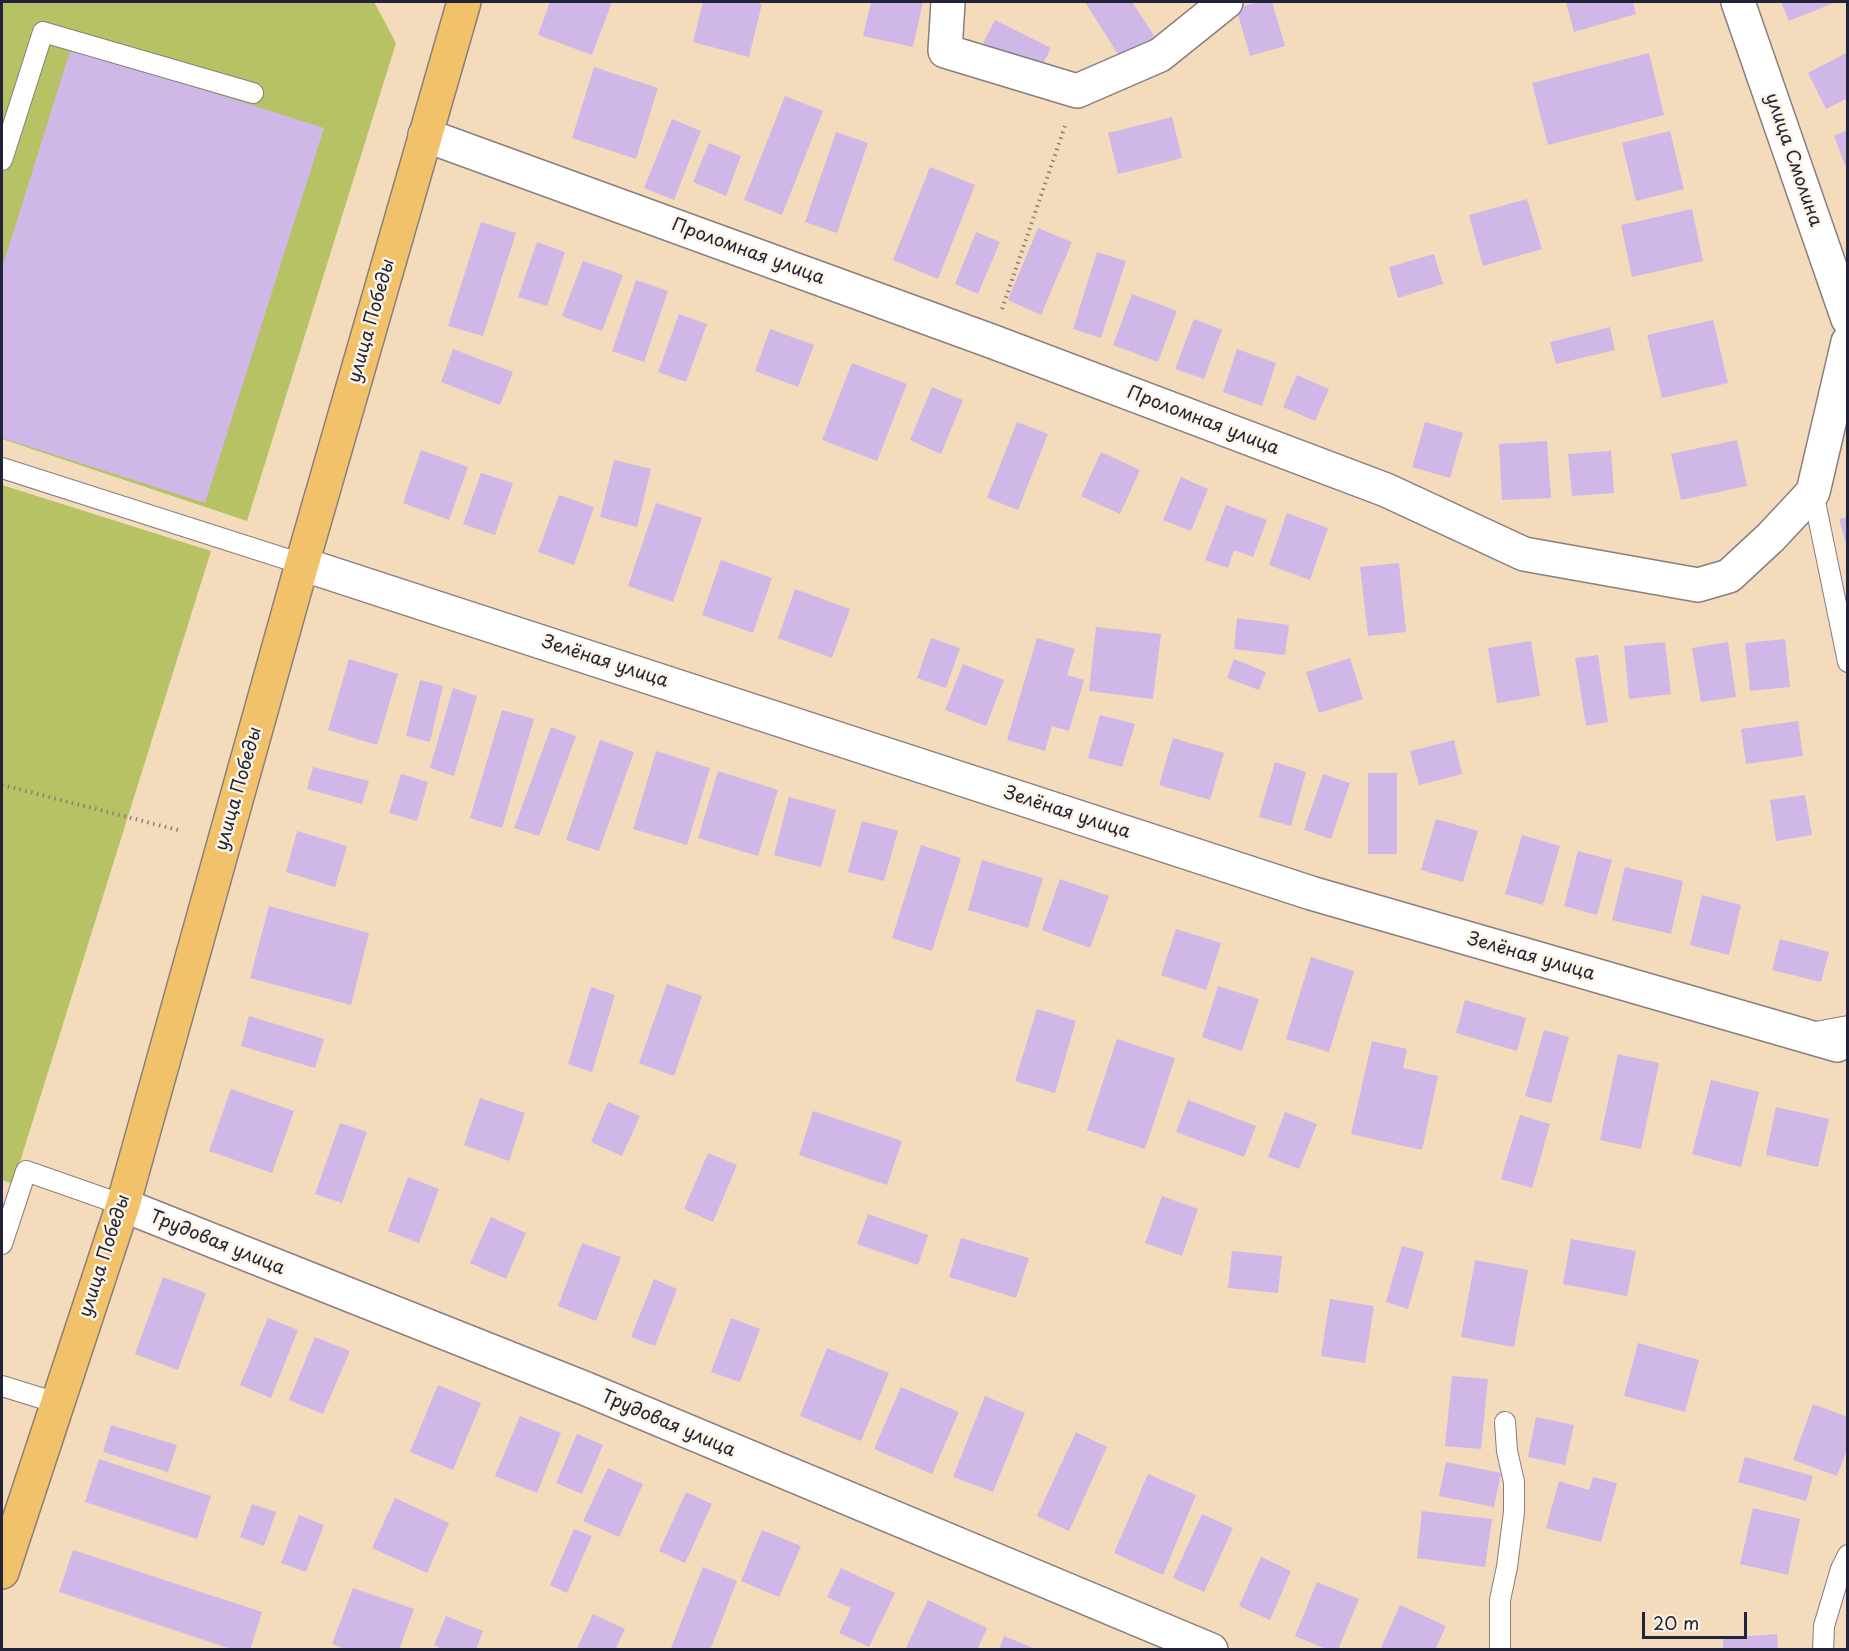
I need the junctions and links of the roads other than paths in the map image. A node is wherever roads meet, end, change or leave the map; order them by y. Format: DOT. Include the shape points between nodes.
graph roads {
  1 [pos="464,2"];
  2 [pos="948,2"];
  3 [pos="1226,2"];
  4 [pos="1738,2"];
  5 [pos="253,93"];
  6 [pos="425,135"];
  7 [pos="2,160"];
  8 [pos="1848,319"];
  9 [pos="1848,342"];
  10 [pos="2,468"];
  11 [pos="1813,492"];
  12 [pos="302,564"];
  13 [pos="1848,662"];
  14 [pos="1844,1039"];
  15 [pos="123,1205"];
  16 [pos="2,1244"];
  17 [pos="2,1386"];
  18 [pos="57,1404"];
  19 [pos="1505,1422"];
  20 [pos="1848,1556"];
  21 [pos="2,1572"];
  22 [pos="1211,1650"];
  23 [pos="1500,1650"];
  24 [pos="1823,1650"];
  1 -- 6 [label="main road, улица Победы"];
  2 -- 3 [label="street" via="945,51 1077,91 1160,54"];
  4 -- 8 [label="street, улица Смолина"];
  5 -- 7 [label="lane" via="44,32"];
  6 -- 11 [label="street, Проломная улица" via="1386,490 1524,555 1698,585 1729,576"];
  6 -- 12 [label="main road, улица Победы"];
  9 -- 11 [label="street, Проломная улица"];
  10 -- 12 [label="lane"];
  11 -- 13 [label="lane"];
  12 -- 14 [label="street, Зелёная улица" via="1311,893 1802,1035"];
  12 -- 15 [label="main road, улица Победы"];
  15 -- 16 [label="lane" via="26,1171"];
  15 -- 18 [label="main road, улица Победы"];
  15 -- 22 [label="street, Трудовая улица" via="584,1388"];
  17 -- 18 [label="lane"];
  18 -- 21 [label="main road, улица Победы"];
  19 -- 23 [label="lane" via="1514,1512 1500,1600"];
  20 -- 24 [label="lane" via="1824,1626"];
}
